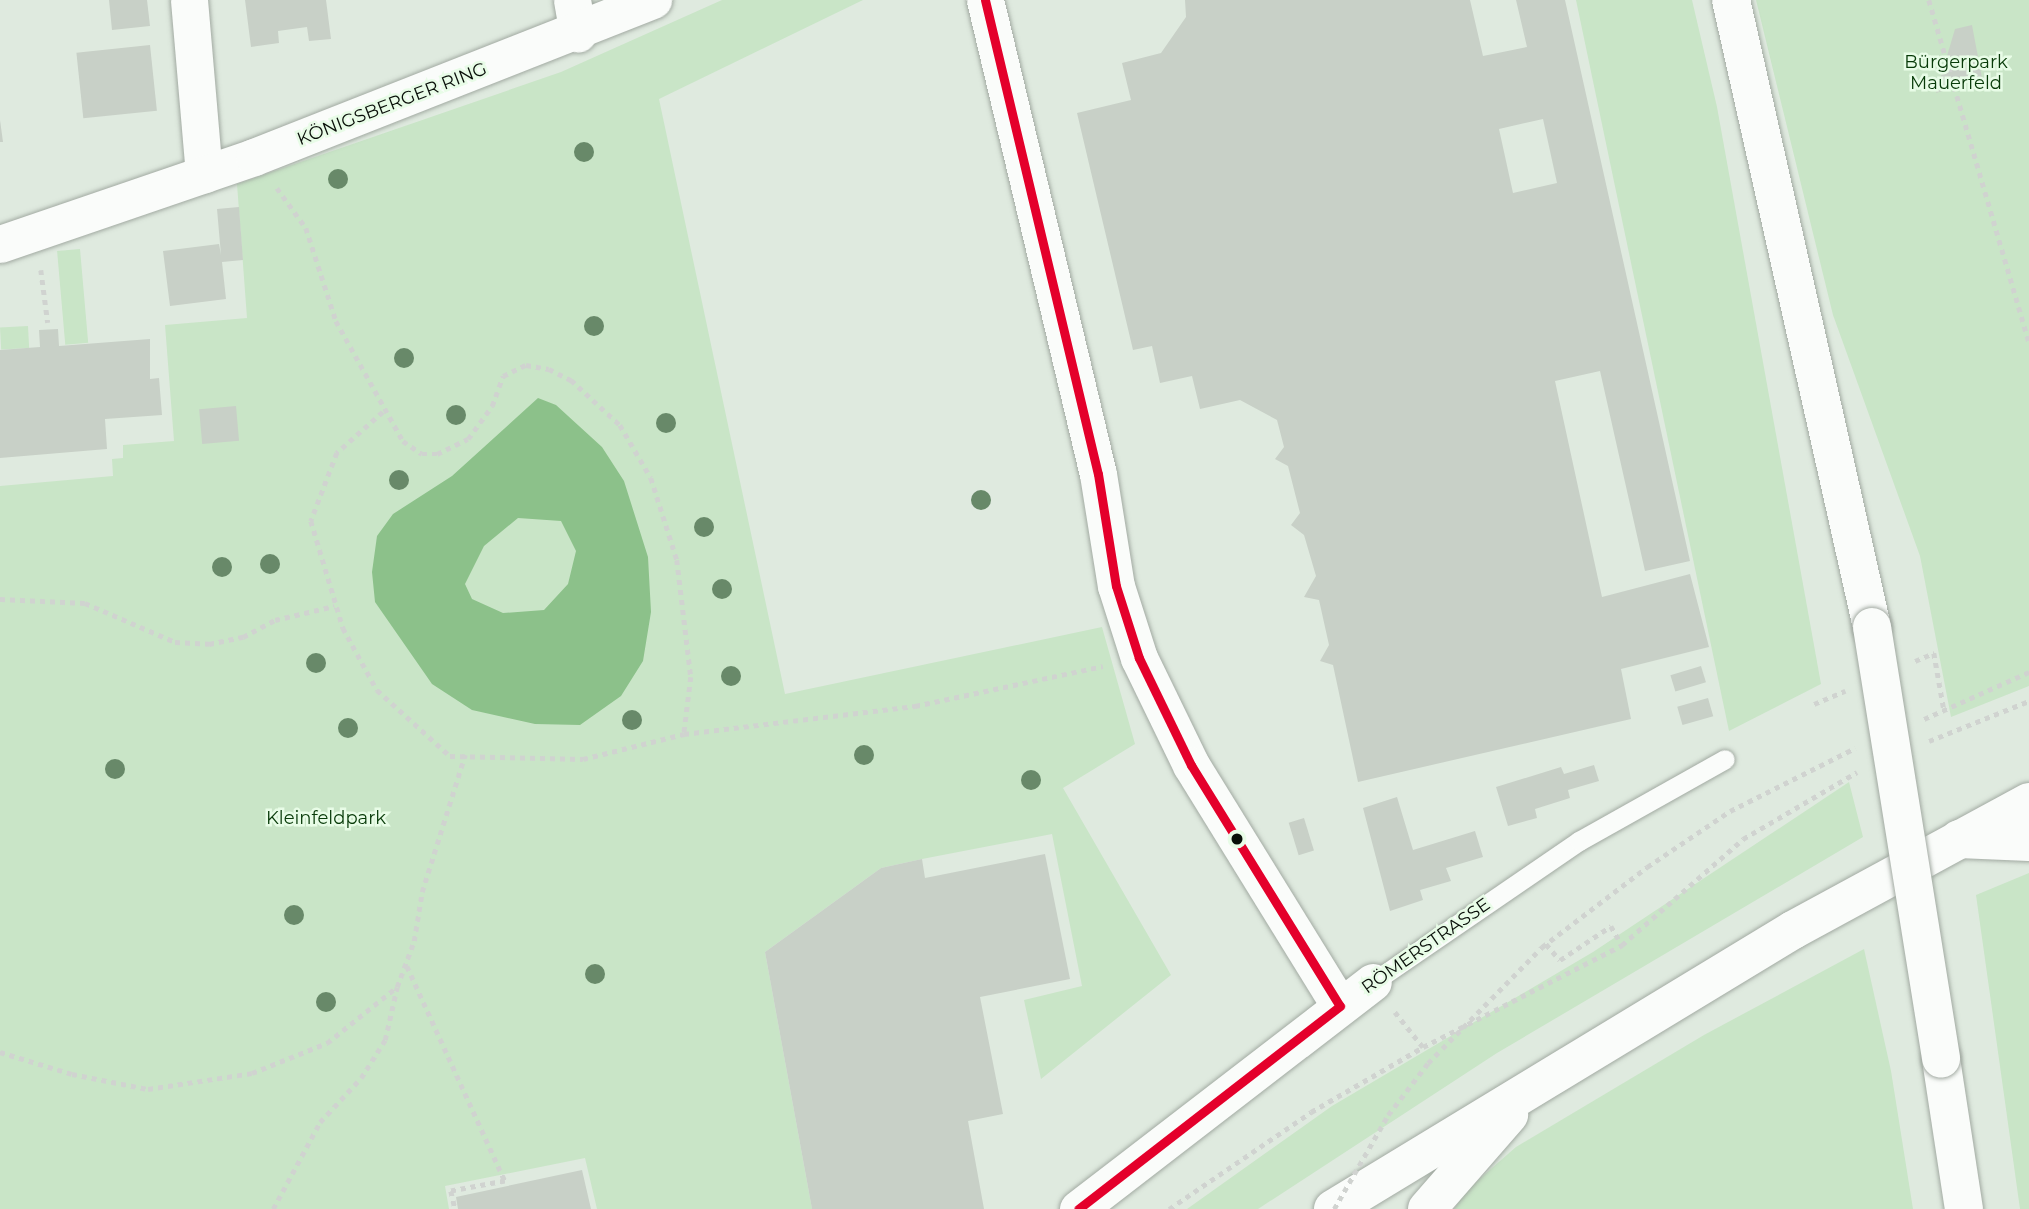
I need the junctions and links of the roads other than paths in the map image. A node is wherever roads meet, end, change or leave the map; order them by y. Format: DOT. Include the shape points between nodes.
graph roads {
  1 [pos="189,0"];
  2 [pos="653,0"];
  3 [pos="985,0"];
  4 [pos="1731,0"];
  5 [pos="575,16"];
  6 [pos="204,174"];
  7 [pos="0,244"];
  8 [pos="1725,759"];
  9 [pos="2029,802"];
  10 [pos="1959,839"];
  11 [pos="2029,842"];
  12 [pos="1373,982"];
  13 [pos="1339,1006"];
  14 [pos="1541,1080"];
  15 [pos="1078,1209"];
  16 [pos="1333,1209"];
  17 [pos="1427,1209"];
  18 [pos="1964,1209"];
  1 -- 6 [label="street"];
  2 -- 5 [label="street, KÖNIGSBERGER RING"];
  3 -- 13 [label="street" via="1098,474 1116,586 1139,658 1191,765"];
  4 -- 18 [label="main road, bridge" via="1872,628"];
  5 -- 6 [label="street, KÖNIGSBERGER RING" via="254,157"];
  6 -- 7 [label="street, KÖNIGSBERGER RING"];
  8 -- 12 [label="lane, RÖMERSTRASSE" via="1579,841"];
  9 -- 10 [label="main road"];
  10 -- 11 [label="main road"];
  10 -- 14 [label="main road" via="1793,930"];
  12 -- 13 [label="street, RÖMERSTRASSE"];
  13 -- 15 [label="street, RÖMERSTRASSE"];
  14 -- 16 [label="main road"];
  14 -- 17 [label="main road"];
}
